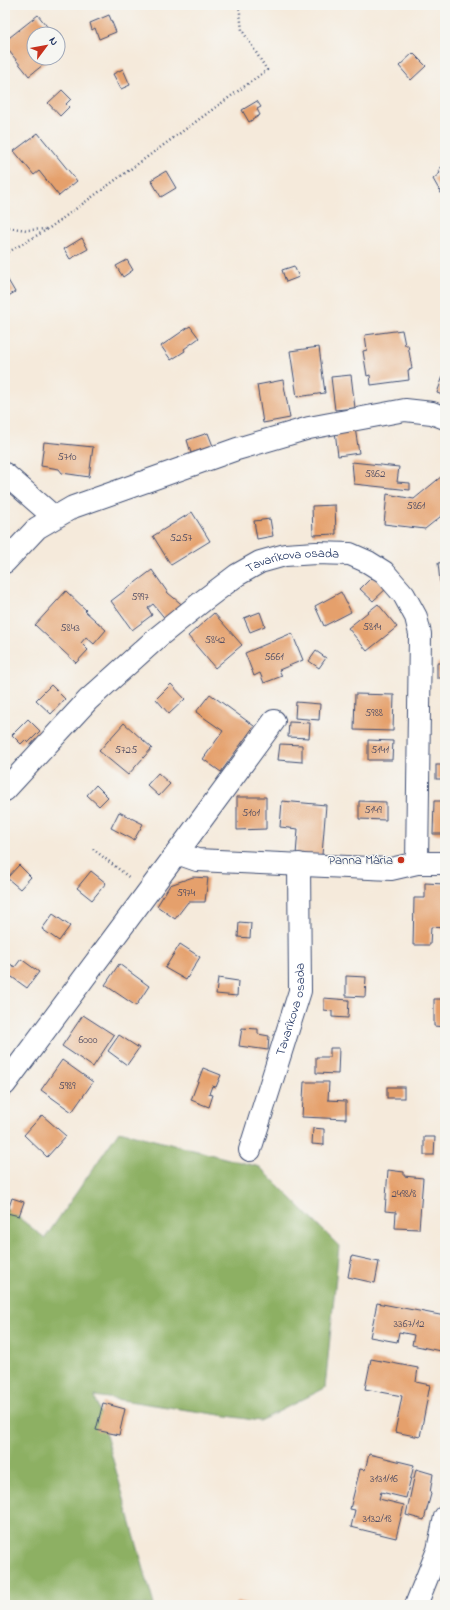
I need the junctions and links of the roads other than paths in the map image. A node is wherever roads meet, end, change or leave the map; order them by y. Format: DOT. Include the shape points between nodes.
graph roads {
  1 [pos="445,418"];
  2 [pos="5,474"];
  3 [pos="54,517"];
  4 [pos="5,562"];
  5 [pos="274,721"];
  6 [pos="5,790"];
  7 [pos="177,853"];
  8 [pos="417,863"];
  9 [pos="445,863"];
  10 [pos="299,864"];
  11 [pos="5,1084"];
  12 [pos="250,1150"];
  13 [pos="445,1517"];
  14 [pos="416,1605"];
  1 -- 3 [label="street" via="432,413 405,410 309,428 237,449 74,507"];
  2 -- 3 [label="street"];
  3 -- 4 [label="street" via="37,528"];
  5 -- 7 [label="street"];
  6 -- 8 [label="street, Tavaríkova osada" via="88,700 158,637 237,575 260,562 286,555 316,552 350,554 384,572 404,595 416,617 420,634"];
  7 -- 10 [label="street" via="197,860"];
  7 -- 11 [label="street"];
  8 -- 9 [label="street"];
  8 -- 10 [label="street" via="391,869"];
  10 -- 12 [label="street, Tavaríkova osada" via="300,991"];
  13 -- 14 [label="street" via="438,1550"];
}
